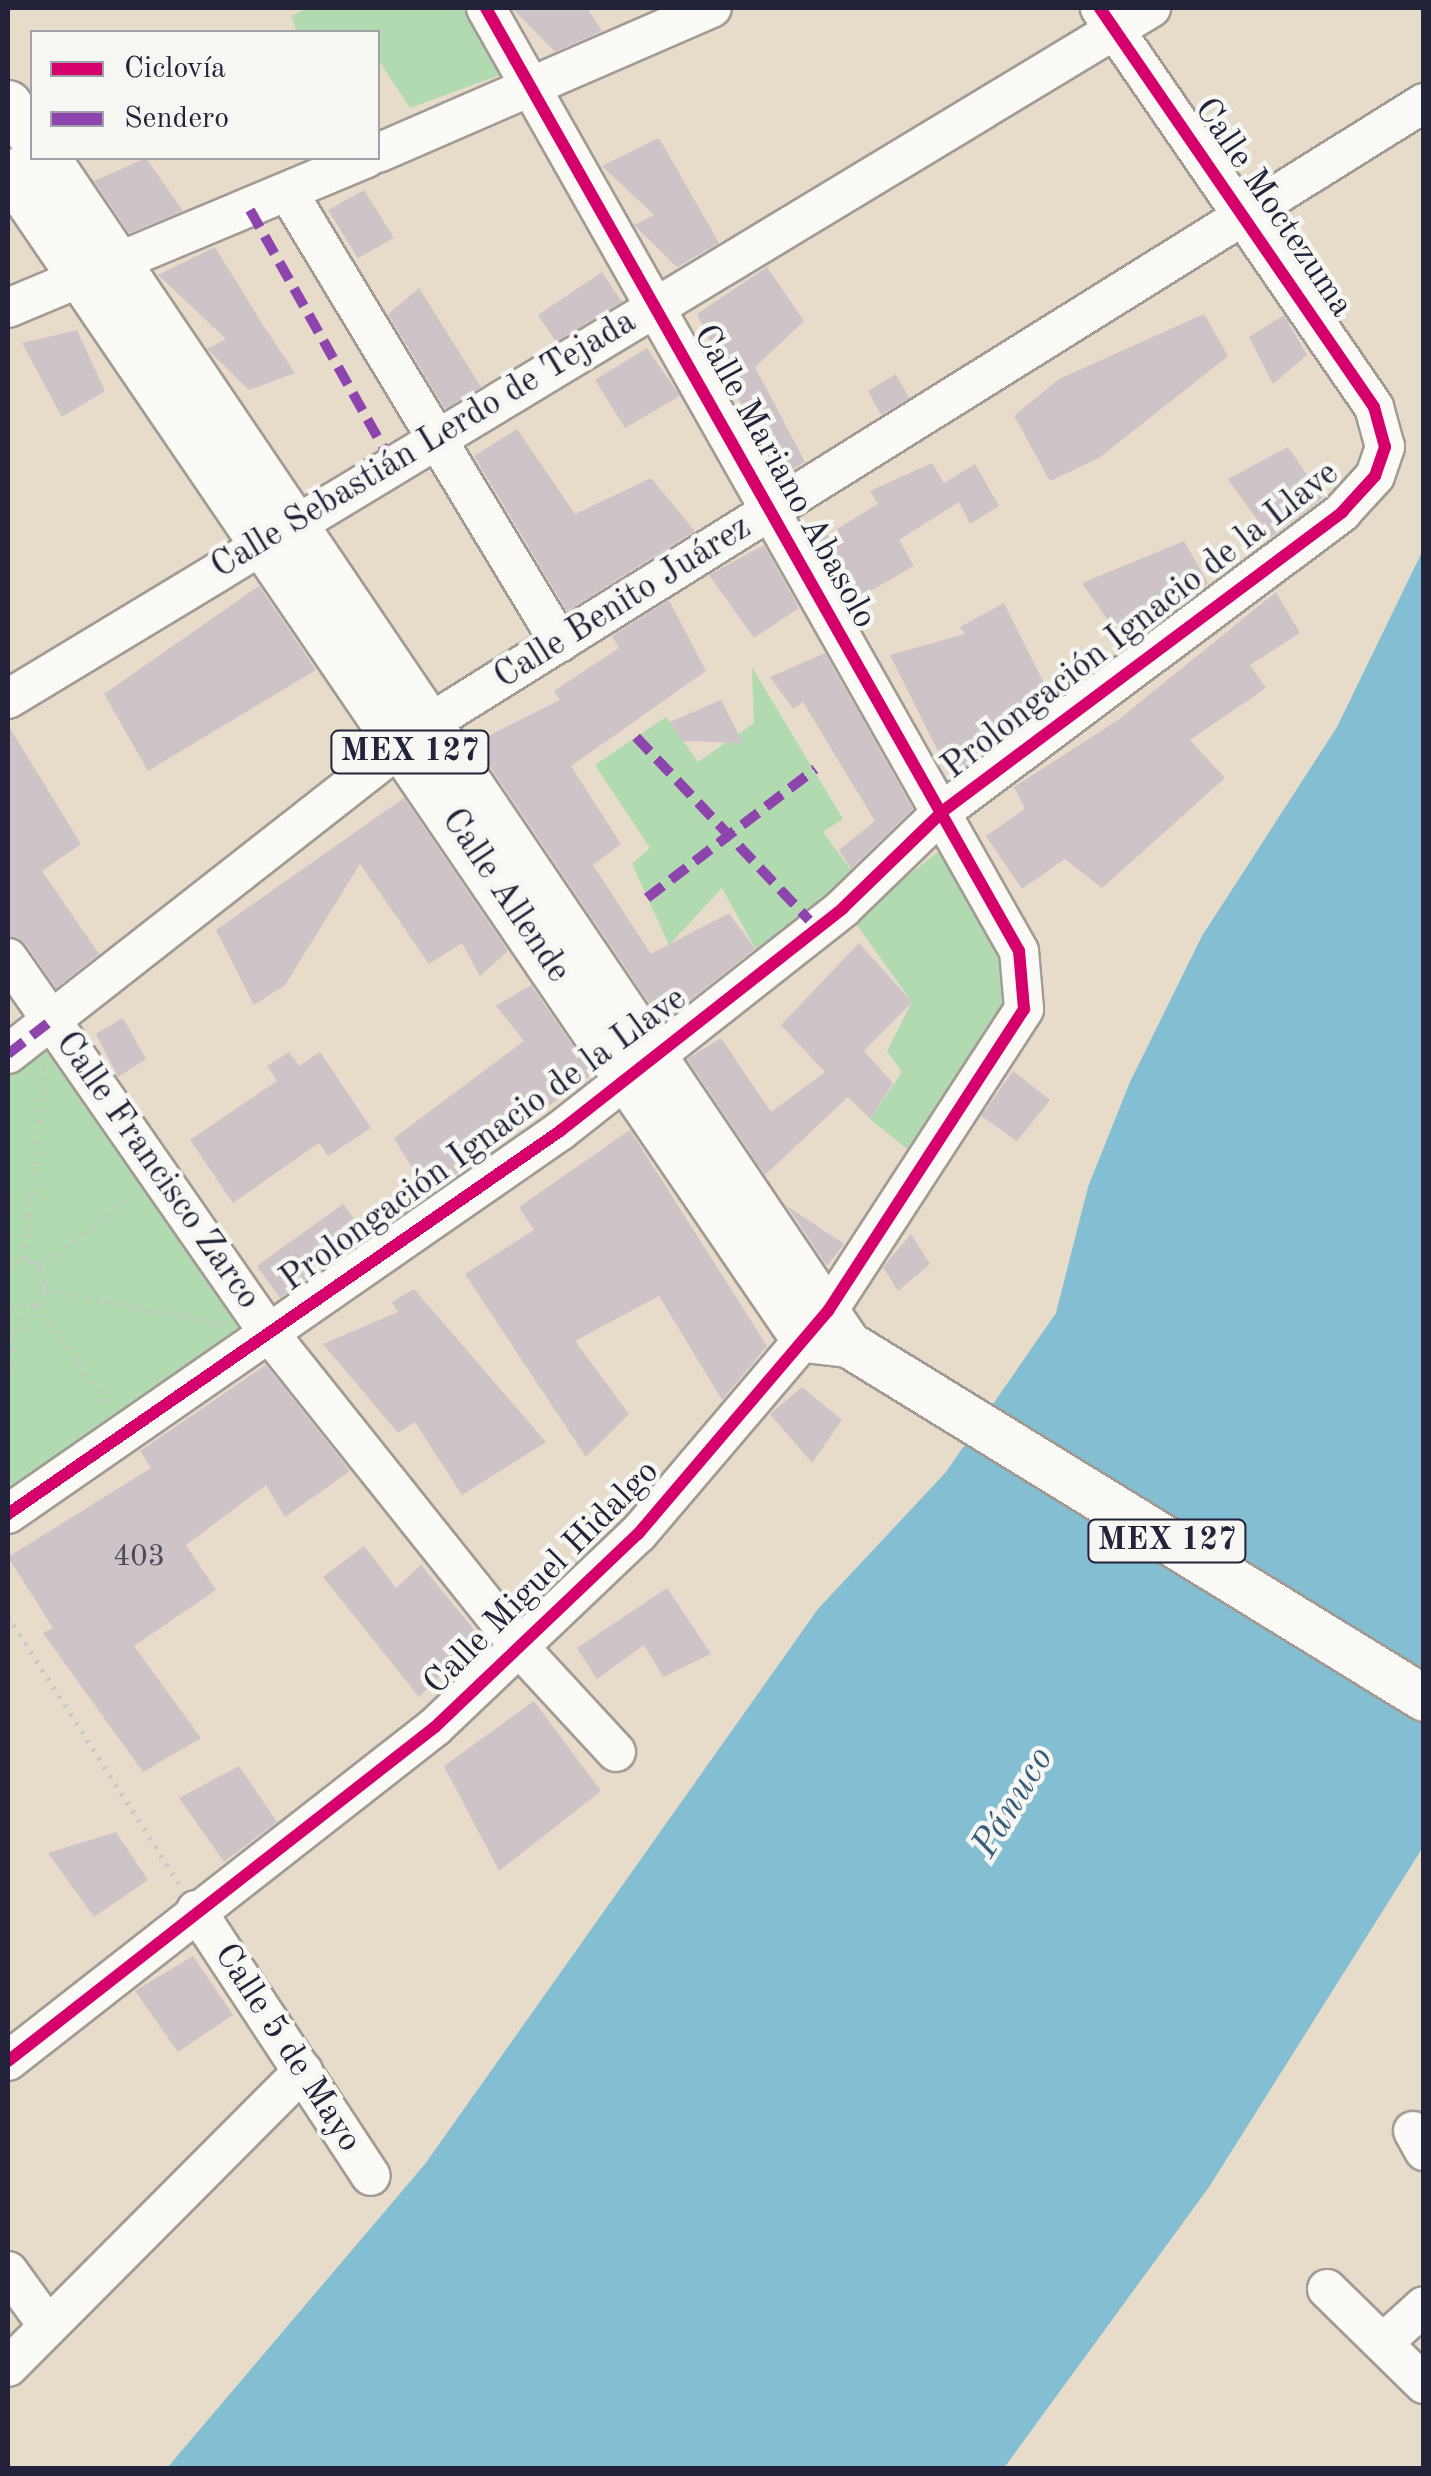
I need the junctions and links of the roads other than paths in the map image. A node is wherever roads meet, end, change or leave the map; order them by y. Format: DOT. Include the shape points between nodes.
graph roads {
  1 [pos="486,8"];
  2 [pos="712,8"];
  3 [pos="1151,8"];
  4 [pos="1108,18"];
  5 [pos="529,82"];
  6 [pos="8,103"];
  7 [pos="1424,103"];
  8 [pos="30,135"];
  9 [pos="380,152"];
  10 [pos="48,160"];
  11 [pos="364,160"];
  12 [pos="8,171"];
  13 [pos="290,194"];
  14 [pos="1244,220"];
  15 [pos="103,271"];
  16 [pos="8,308"];
  17 [pos="655,308"];
  18 [pos="432,440"];
  19 [pos="1385,447"];
  20 [pos="766,514"];
  21 [pos="279,528"];
  22 [pos="560,644"];
  23 [pos="8,699"];
  24 [pos="418,732"];
  25 [pos="944,811"];
  26 [pos="8,958"];
  27 [pos="1026,978"];
  28 [pos="52,1020"];
  29 [pos="8,1054"];
  30 [pos="639,1070"];
  31 [pos="252,1329"];
  32 [pos="827,1331"];
  33 [pos="8,1514"];
  34 [pos="522,1649"];
  35 [pos="1424,1698"];
  36 [pos="616,1752"];
  37 [pos="196,1910"];
  38 [pos="8,2062"];
  39 [pos="303,2071"];
  40 [pos="371,2176"];
  41 [pos="8,2271"];
  42 [pos="1327,2288"];
  43 [pos="1424,2306"];
  44 [pos="48,2326"];
  45 [pos="1382,2343"];
  46 [pos="8,2366"];
  47 [pos="1424,2384"];
  1 -- 5 [label="street, Calle Mariano Abasolo"];
  2 -- 5 [label="street"];
  3 -- 4 [label="street, Calle Sebastián Lerdo de Tejada"];
  4 -- 14 [label="street, Calle Moctezuma"];
  4 -- 17 [label="street, Calle Sebastián Lerdo de Tejada"];
  5 -- 9 [label="street"];
  5 -- 17 [label="street, Calle Mariano Abasolo"];
  6 -- 8 [label="main road"];
  7 -- 14 [label="street, Calle Benito Juárez"];
  10 -- 15 [label="main road, Calle Allende / MEX 127"];
  11 -- 13 [label="street"];
  12 -- 15 [label="main road, Calle Allende / MEX 127"];
  13 -- 15 [label="street"];
  13 -- 18 [label="street"];
  14 -- 19 [label="street, Calle Moctezuma" via="1374,408"];
  14 -- 20 [label="street, Calle Benito Juárez"];
  15 -- 16 [label="street"];
  15 -- 21 [label="main road, Calle Allende / MEX 127"];
  17 -- 18 [label="street, Calle Sebastián Lerdo de Tejada"];
  17 -- 20 [label="street, Calle Mariano Abasolo"];
  18 -- 21 [label="street, Calle Sebastián Lerdo de Tejada"];
  18 -- 22 [label="street"];
  19 -- 25 [label="street, Prolongación Ignacio de la Llave" via="1375,476 1342,512"];
  20 -- 22 [label="street, Calle Benito Juárez"];
  20 -- 25 [label="street, Calle Mariano Abasolo"];
  21 -- 23 [label="street, Calle Sebastián Lerdo de Tejada"];
  21 -- 24 [label="main road, Calle Allende / MEX 127"];
  22 -- 24 [label="street, Calle Benito Juárez"];
  24 -- 28 [label="street, Calle Benito Juárez"];
  24 -- 30 [label="main road, Calle Allende / MEX 127"];
  25 -- 27 [label="street, Calle Mariano Abasolo"];
  25 -- 30 [label="street, Prolongación Ignacio de la Llave" via="844,908"];
  26 -- 28 [label="street, Calle Francisco Zarco"];
  27 -- 32 [label="street, Calle Miguel Hidalgo" via="1024,1009"];
  28 -- 29 [label="street, Calle Benito Juárez"];
  28 -- 31 [label="street, Calle Francisco Zarco"];
  30 -- 31 [label="street, Prolongación Ignacio de la Llave"];
  30 -- 32 [label="main road, Calle Allende / MEX 127"];
  31 -- 33 [label="street, Prolongación Ignacio de la Llave"];
  31 -- 34 [label="street, Calle Francisco Zarco"];
  32 -- 34 [label="street, Calle Miguel Hidalgo"];
  32 -- 35 [label="main road, Calle Allende / MEX 127"];
  34 -- 36 [label="street, Calle Francisco Zarco"];
  34 -- 37 [label="street, Calle Miguel Hidalgo"];
  37 -- 38 [label="street, Calle Miguel Hidalgo"];
  37 -- 39 [label="street, Calle 5 de Mayo"];
  39 -- 40 [label="street, Calle 5 de Mayo"];
  39 -- 44 [label="street"];
  41 -- 44 [label="street"];
  42 -- 45 [label="street"];
  43 -- 45 [label="street"];
  44 -- 46 [label="street"];
  45 -- 47 [label="street"];
}
